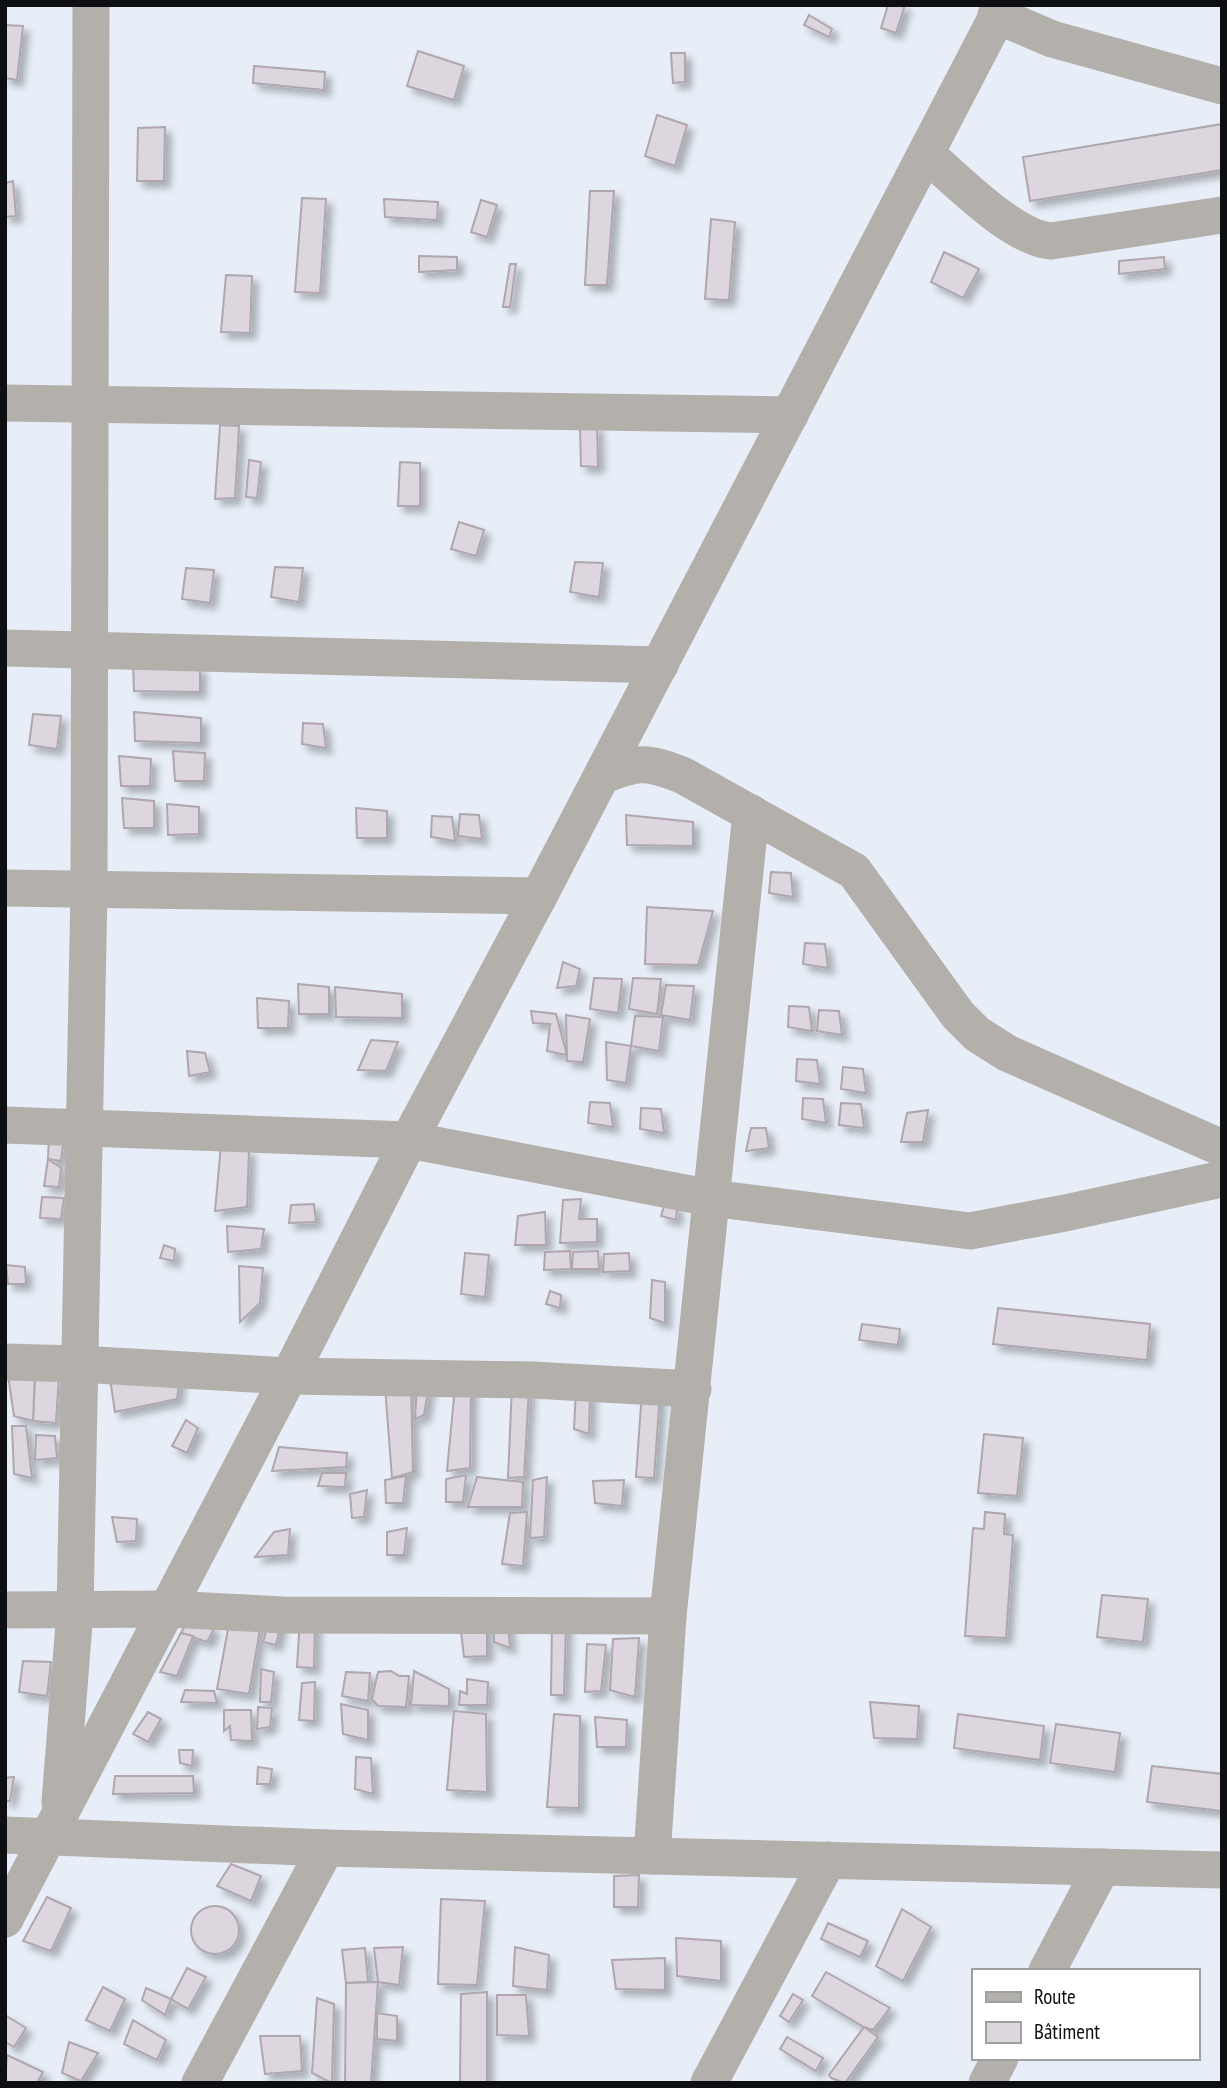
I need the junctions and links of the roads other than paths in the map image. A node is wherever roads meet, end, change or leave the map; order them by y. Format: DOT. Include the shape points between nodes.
graph roads {
  1 [pos="91,5"];
  2 [pos="1000,10"];
  3 [pos="1222,86"];
  4 [pos="926,154"];
  5 [pos="1222,215"];
  6 [pos="5,402"];
  7 [pos="90,402"];
  8 [pos="790,415"];
  9 [pos="5,649"];
  10 [pos="90,650"];
  11 [pos="660,665"];
  12 [pos="602,776"];
  13 [pos="751,813"];
  14 [pos="5,888"];
  15 [pos="89,889"];
  16 [pos="539,896"];
  17 [pos="5,1125"];
  18 [pos="85,1127"];
  19 [pos="409,1140"];
  20 [pos="1222,1148"];
  21 [pos="1222,1179"];
  22 [pos="711,1198"];
  23 [pos="5,1362"];
  24 [pos="79,1364"];
  25 [pos="289,1376"];
  26 [pos="693,1389"];
  27 [pos="168,1609"];
  28 [pos="5,1610"];
  29 [pos="75,1611"];
  30 [pos="668,1616"];
  31 [pos="54,1827"];
  32 [pos="5,1835"];
  33 [pos="326,1848"];
  34 [pos="652,1856"];
  35 [pos="828,1860"];
  36 [pos="1102,1867"];
  37 [pos="1222,1870"];
  38 [pos="5,1919"];
  39 [pos="1048,1969"];
  40 [pos="200,2083"];
  41 [pos="709,2083"];
  1 -- 7 [label="street"];
  2 -- 3 [label="street" via="1052,38"];
  2 -- 4 [label="street"];
  4 -- 5 [label="street" via="1009,224 1039,240 1051,242"];
  4 -- 8 [label="street"];
  6 -- 7 [label="street"];
  7 -- 8 [label="street"];
  7 -- 10 [label="street"];
  8 -- 11 [label="street"];
  9 -- 10 [label="street"];
  10 -- 11 [label="street"];
  10 -- 15 [label="street"];
  11 -- 12 [label="street"];
  12 -- 13 [label="street" via="631,764 656,765"];
  12 -- 16 [label="street"];
  13 -- 20 [label="street" via="855,871 977,1034 1007,1053"];
  13 -- 22 [label="street"];
  14 -- 15 [label="street"];
  15 -- 16 [label="street"];
  15 -- 18 [label="street"];
  16 -- 19 [label="street"];
  17 -- 18 [label="street"];
  18 -- 19 [label="street"];
  18 -- 24 [label="street"];
  19 -- 22 [label="street"];
  19 -- 25 [label="street"];
  21 -- 22 [label="street" via="970,1231"];
  22 -- 26 [label="street"];
  23 -- 24 [label="street"];
  24 -- 25 [label="street"];
  24 -- 29 [label="street"];
  25 -- 26 [label="street" via="532,1380"];
  25 -- 27 [label="street"];
  26 -- 30 [label="street"];
  27 -- 29 [label="street"];
  27 -- 30 [label="street" via="283,1615"];
  27 -- 31 [label="street"];
  28 -- 29 [label="street"];
  29 -- 31 [label="street"];
  30 -- 34 [label="street"];
  31 -- 32 [label="street"];
  31 -- 33 [label="street"];
  31 -- 38 [label="street"];
  33 -- 34 [label="street"];
  33 -- 40 [label="street"];
  34 -- 35 [label="street"];
  35 -- 36 [label="street"];
  35 -- 41 [label="street"];
  36 -- 37 [label="street"];
  36 -- 39 [label="street"];
}
